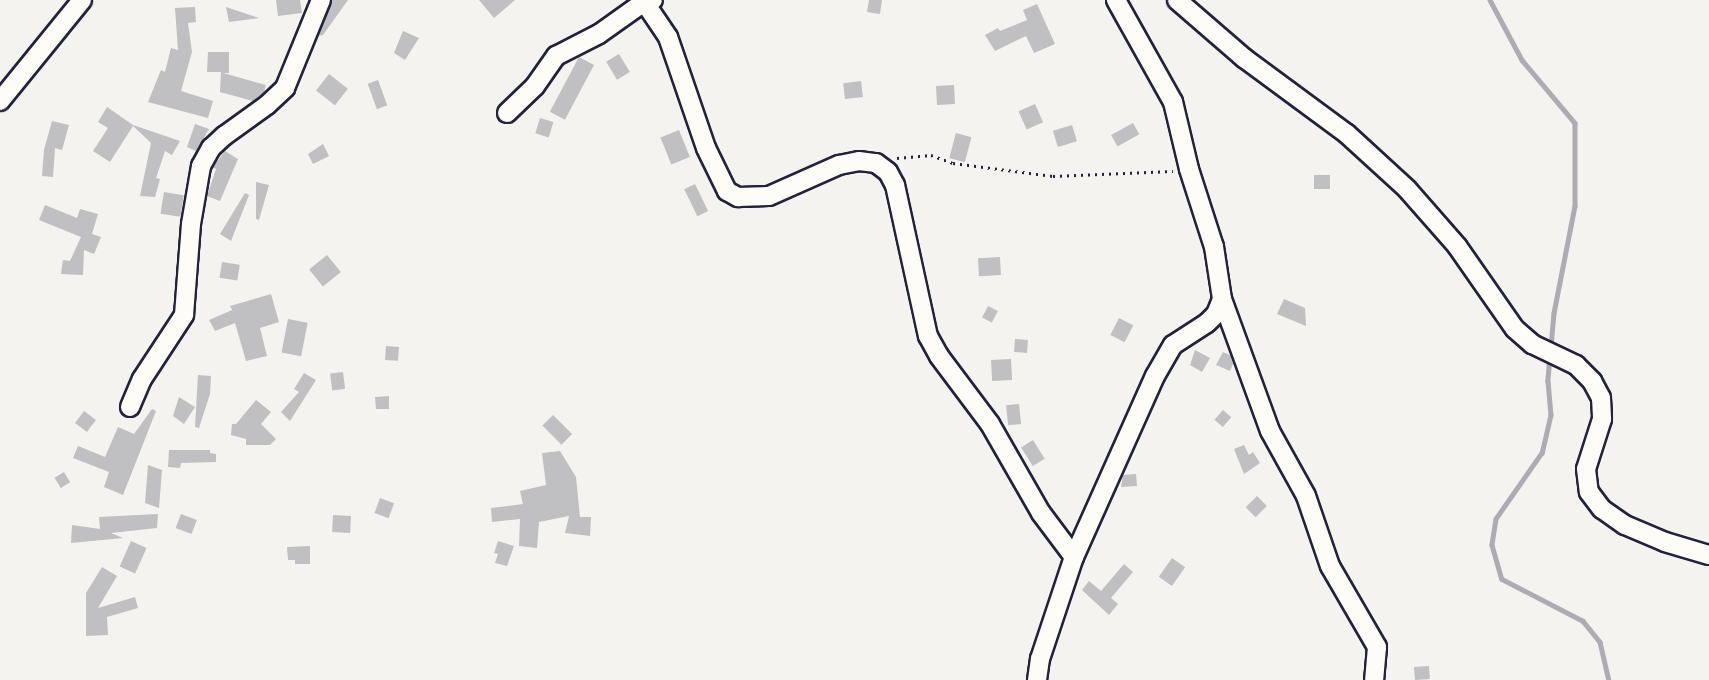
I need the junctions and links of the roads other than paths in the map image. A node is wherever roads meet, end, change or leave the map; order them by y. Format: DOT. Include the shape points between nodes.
graph roads {
  1 [pos="82,0"];
  2 [pos="321,0"];
  3 [pos="1116,0"];
  4 [pos="1177,0"];
  5 [pos="646,1"];
  6 [pos="0,101"];
  7 [pos="507,113"];
  8 [pos="1222,299"];
  9 [pos="130,407"];
  10 [pos="1709,555"];
  11 [pos="1074,557"];
  12 [pos="1037,680"];
  13 [pos="1374,680"];
  1 -- 6 [label="street"];
  2 -- 9 [label="street" via="285,88 211,148 201,166 184,315 142,379"];
  3 -- 8 [label="street" via="1168,90 1214,247"];
  4 -- 10 [label="street" via="1244,58 1347,134 1407,189 1457,246 1499,310 1532,344 1576,365 1592,381 1601,398 1601,419 1586,469 1589,492 1602,509 1625,525"];
  5 -- 7 [label="street" via="599,34 556,56 535,86"];
  5 -- 11 [label="street" via="672,46 706,148 727,191 738,197 769,196 839,165 859,161 876,163 888,172 895,185 928,336"];
  8 -- 11 [label="street" via="1208,323 1173,345 1164,357"];
  8 -- 13 [label="street" via="1270,432 1306,496 1330,566 1377,647"];
  11 -- 12 [label="street"];
}
